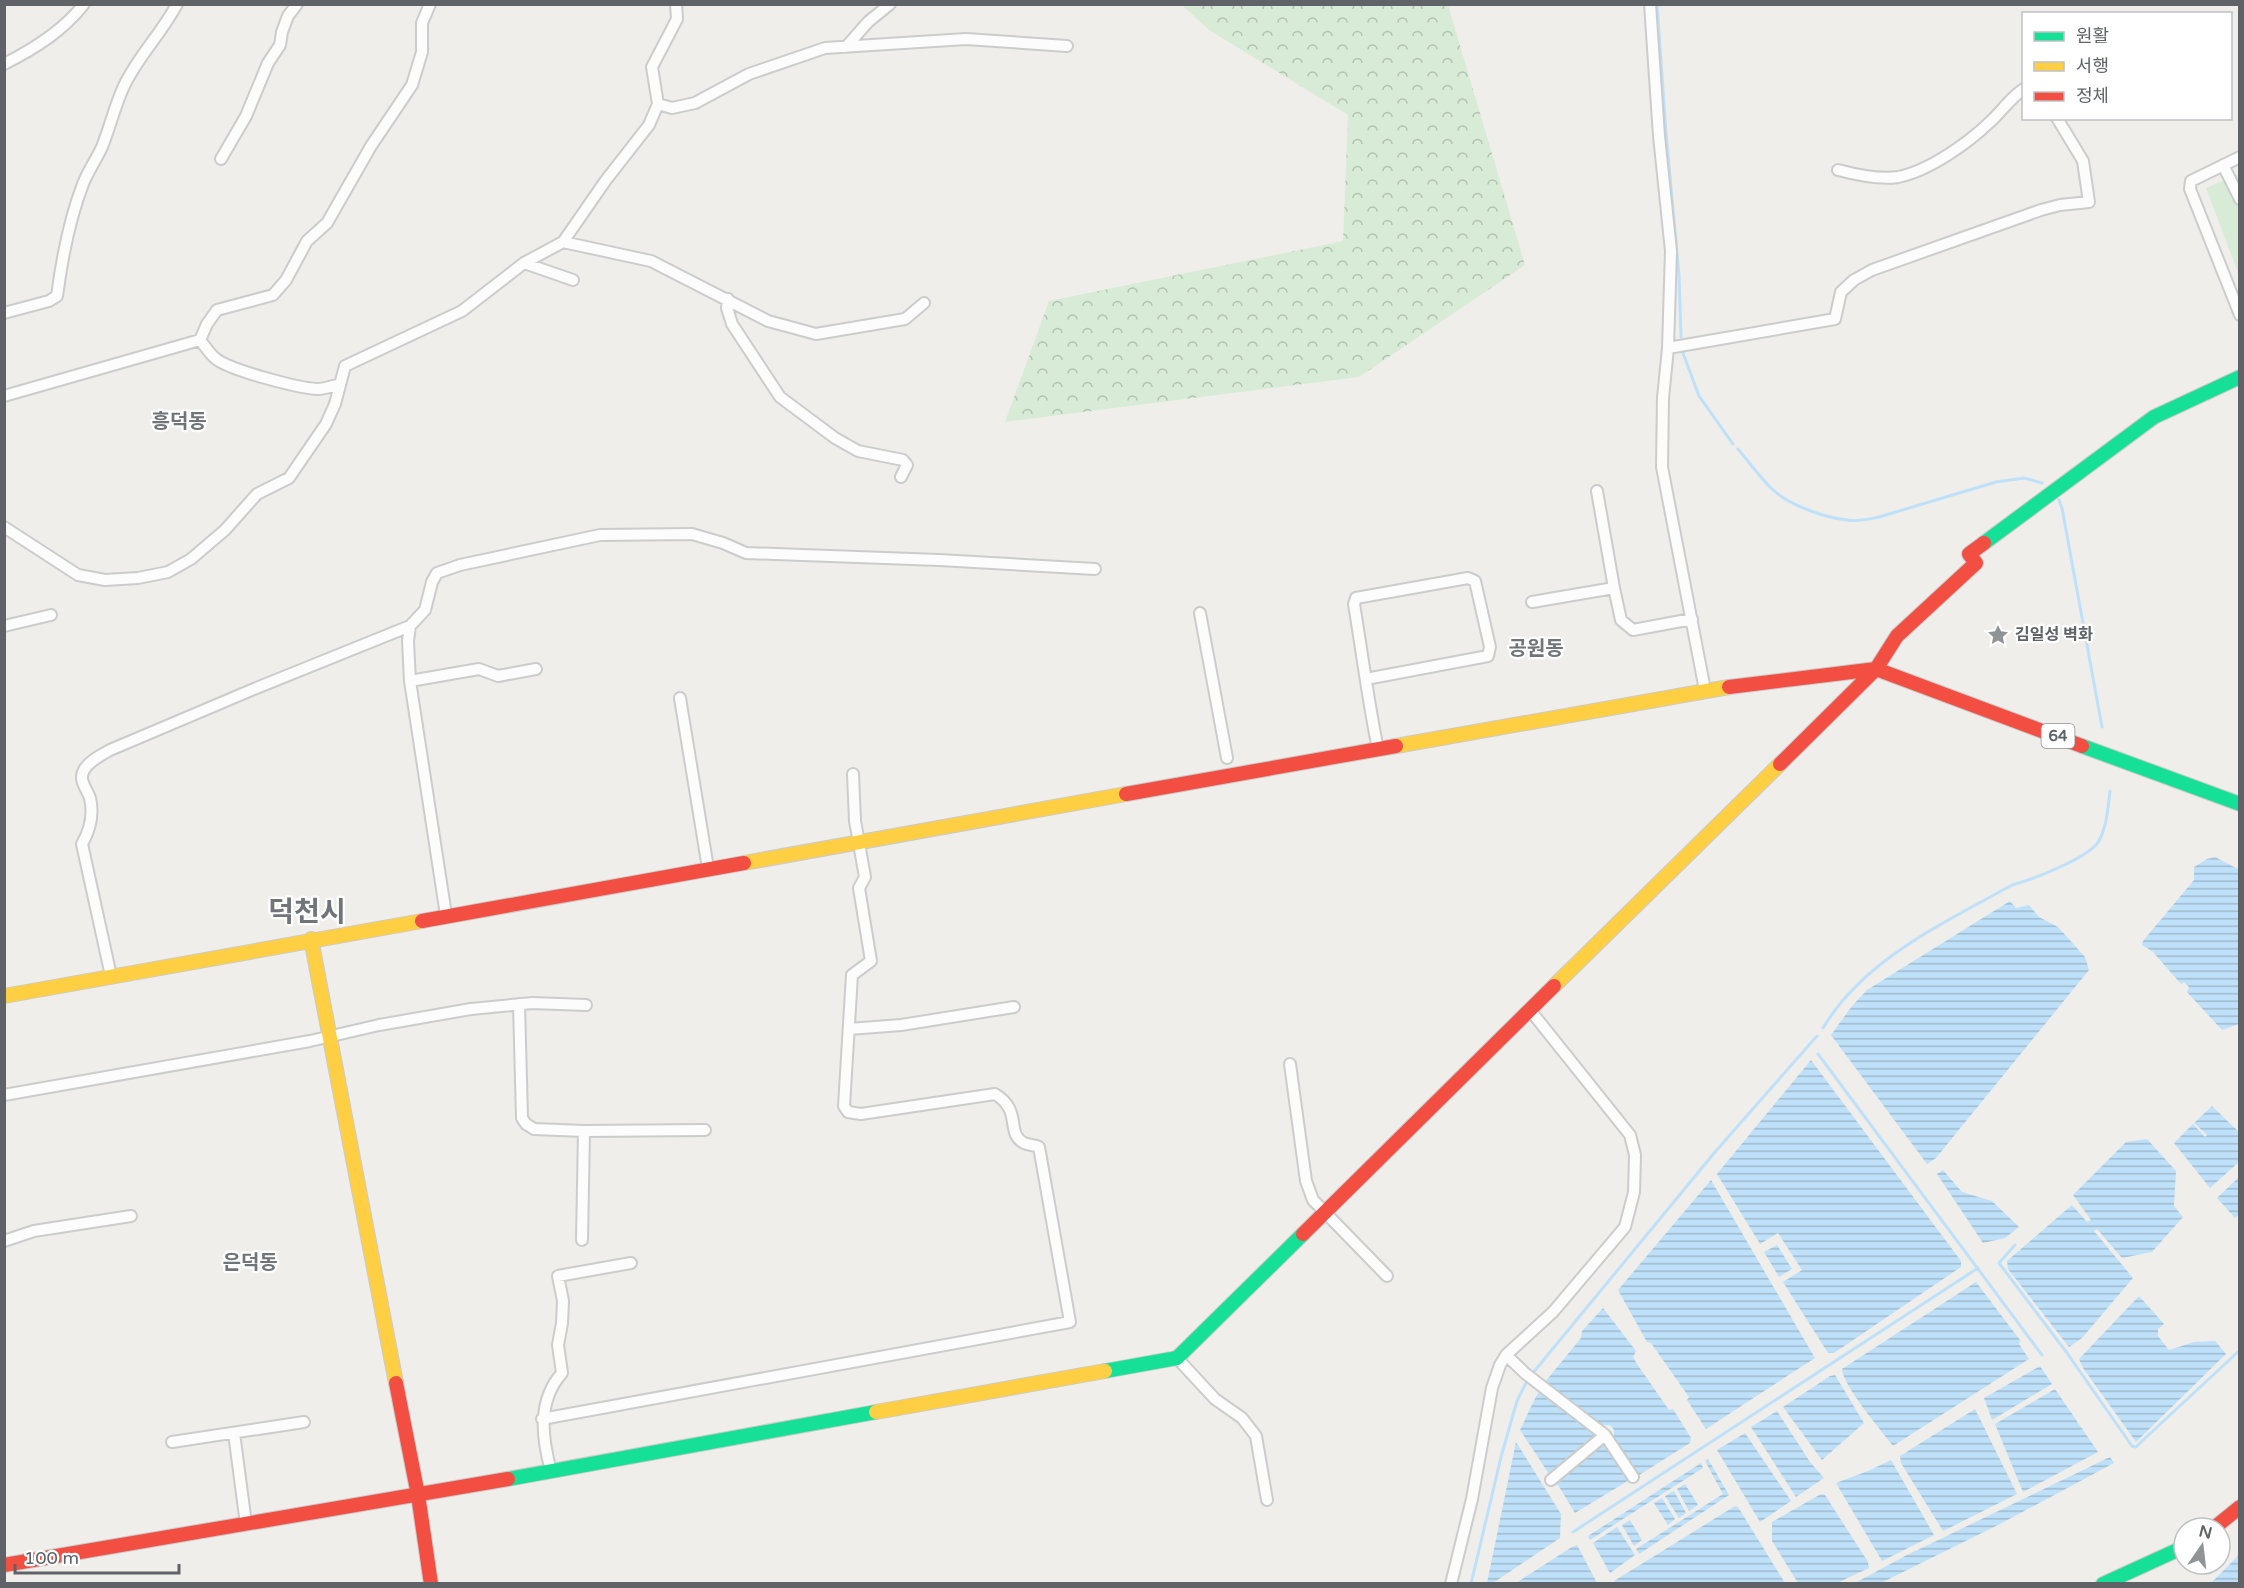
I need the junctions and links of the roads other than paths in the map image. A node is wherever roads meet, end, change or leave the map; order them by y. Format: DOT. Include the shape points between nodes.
graph roads {
  1 [pos="84,4"];
  2 [pos="177,4"];
  3 [pos="297,4"];
  4 [pos="430,4"];
  5 [pos="676,4"];
  6 [pos="890,4"];
  7 [pos="1650,4"];
  8 [pos="1067,46"];
  9 [pos="846,47"];
  10 [pos="4,64"];
  11 [pos="2022,92"];
  12 [pos="658,104"];
  13 [pos="2058,120"];
  14 [pos="2240,157"];
  15 [pos="221,159"];
  16 [pos="2223,165"];
  17 [pos="1838,170"];
  18 [pos="2240,199"];
  19 [pos="563,242"];
  20 [pos="524,263"];
  21 [pos="573,280"];
  22 [pos="2236,298"];
  23 [pos="728,299"];
  24 [pos="924,303"];
  25 [pos="4,313"];
  26 [pos="2240,315"];
  27 [pos="200,340"];
  28 [pos="1668,348"];
  29 [pos="2240,377"];
  30 [pos="340,384"];
  31 [pos="4,396"];
  32 [pos="901,477"];
  33 [pos="1597,491"];
  34 [pos="4,527"];
  35 [pos="1095,569"];
  36 [pos="1614,588"];
  37 [pos="1532,602"];
  38 [pos="1200,613"];
  39 [pos="51,615"];
  40 [pos="1692,619"];
  41 [pos="4,626"];
  42 [pos="410,627"];
  43 [pos="536,669"];
  44 [pos="1876,669"];
  45 [pos="1366,679"];
  46 [pos="410,681"];
  47 [pos="1705,690"];
  48 [pos="680,699"];
  49 [pos="1378,748"];
  50 [pos="1227,758"];
  51 [pos="853,774"];
  52 [pos="2240,804"];
  53 [pos="859,841"];
  54 [pos="708,868"];
  55 [pos="446,915"];
  56 [pos="311,939"];
  57 [pos="111,976"];
  58 [pos="4,996"];
  59 [pos="519,1004"];
  60 [pos="586,1005"];
  61 [pos="1014,1007"];
  62 [pos="1530,1010"];
  63 [pos="849,1029"];
  64 [pos="330,1037"];
  65 [pos="1290,1064"];
  66 [pos="4,1095"];
  67 [pos="705,1130"];
  68 [pos="584,1131"];
  69 [pos="1324,1214"];
  70 [pos="131,1216"];
  71 [pos="582,1240"];
  72 [pos="4,1241"];
  73 [pos="631,1263"];
  74 [pos="1387,1276"];
  75 [pos="1506,1355"];
  76 [pos="1178,1358"];
  77 [pos="542,1419"];
  78 [pos="304,1422"];
  79 [pos="234,1433"];
  80 [pos="1605,1435"];
  81 [pos="172,1442"];
  82 [pos="552,1471"];
  83 [pos="1633,1477"];
  84 [pos="1551,1480"];
  85 [pos="418,1495"];
  86 [pos="1267,1500"];
  87 [pos="246,1524"];
  88 [pos="2172,1552"];
  89 [pos="4,1565"];
  90 [pos="431,1584"];
  91 [pos="1451,1584"];
  92 [pos="2103,1584"];
  1 -- 10 [label="street" via="74,17 37,46"];
  2 -- 25 [label="street" via="123,87 72,215 57,296"];
  3 -- 15 [label="street" via="288,16 246,116"];
  4 -- 27 [label="street" via="422,23 422,52 411,85 327,223 307,241 286,280 273,295 217,310"];
  5 -- 12 [label="street" via="677,19 652,67"];
  6 -- 9 [label="street"];
  7 -- 28 [label="street" via="1671,250"];
  8 -- 9 [label="street" via="966,39"];
  9 -- 12 [label="street" via="825,48 749,74 695,103 672,108"];
  11 -- 17 [label="street" via="1988,124 1941,158 1899,177 1854,175"];
  12 -- 19 [label="street" via="649,125"];
  13 -- 28 [label="street" via="2083,161 2090,202 2041,210 1872,270 1841,292 1834,319"];
  14 -- 16 [label="street"];
  16 -- 18 [label="street"];
  16 -- 22 [label="street" via="2191,181 2190,189"];
  19 -- 20 [label="street"];
  19 -- 23 [label="street" via="651,261"];
  20 -- 21 [label="street"];
  20 -- 30 [label="street" via="462,311 345,366"];
  22 -- 26 [label="street"];
  23 -- 24 [label="street" via="768,321 816,334 905,319"];
  23 -- 32 [label="street" via="732,324 780,397 858,451 903,460 907,465"];
  27 -- 30 [label="street" via="216,360 233,368 315,389"];
  27 -- 31 [label="street"];
  28 -- 40 [label="street" via="1662,467"];
  29 -- 44 [label="main road" via="2154,417 1969,554 1976,563 1897,636"];
  30 -- 34 [label="street" via="326,424 289,478 257,494 225,530 191,559 168,572 105,580 78,575"];
  33 -- 36 [label="street"];
  35 -- 42 [label="street" via="746,553 692,534 600,535 437,573 426,610"];
  36 -- 37 [label="street"];
  36 -- 40 [label="street" via="1622,620 1633,630"];
  38 -- 50 [label="street"];
  39 -- 41 [label="street"];
  40 -- 47 [label="street"];
  42 -- 46 [label="street"];
  42 -- 57 [label="street" via="254,689 93,760 82,779 90,799 91,828 82,844"];
  43 -- 46 [label="street" via="498,676 478,669"];
  44 -- 47 [label="main road"];
  44 -- 52 [label="main road, 64"];
  44 -- 62 [label="main road"];
  45 -- 45 [label="street" via="1356,598 1468,578 1475,581 1490,647 1488,656"];
  45 -- 49 [label="street"];
  46 -- 55 [label="street"];
  47 -- 49 [label="main road"];
  48 -- 54 [label="street"];
  49 -- 53 [label="main road"];
  51 -- 53 [label="street"];
  53 -- 54 [label="main road"];
  53 -- 63 [label="street" via="865,877 859,888 871,961 852,975"];
  54 -- 55 [label="main road"];
  55 -- 56 [label="main road"];
  56 -- 57 [label="main road"];
  56 -- 64 [label="main road"];
  57 -- 58 [label="main road"];
  59 -- 60 [label="street"];
  59 -- 64 [label="street" via="459,1011"];
  59 -- 68 [label="street" via="522,1118 534,1129"];
  61 -- 63 [label="street"];
  62 -- 69 [label="main road"];
  62 -- 75 [label="street" via="1630,1135 1635,1155 1635,1192 1625,1227 1553,1312"];
  63 -- 77 [label="street" via="844,1106 848,1112 861,1114 995,1094 1005,1100 1011,1109 1015,1134 1024,1143 1039,1146 1070,1322"];
  64 -- 66 [label="street"];
  64 -- 85 [label="main road"];
  65 -- 69 [label="street" via="1306,1181"];
  67 -- 68 [label="street"];
  68 -- 71 [label="street"];
  69 -- 74 [label="street"];
  69 -- 76 [label="main road"];
  70 -- 72 [label="street" via="34,1231"];
  73 -- 77 [label="street" via="558,1276 563,1301 558,1345 562,1373 554,1382"];
  75 -- 80 [label="street"];
  75 -- 91 [label="street" via="1492,1388 1472,1499"];
  76 -- 82 [label="main road"];
  76 -- 86 [label="street" via="1256,1436"];
  77 -- 82 [label="street"];
  78 -- 79 [label="street"];
  79 -- 81 [label="street"];
  79 -- 87 [label="street"];
  80 -- 83 [label="street"];
  80 -- 84 [label="street"];
  82 -- 85 [label="main road"];
  85 -- 87 [label="main road"];
  85 -- 90 [label="main road"];
  87 -- 89 [label="main road"];
  88 -- 92 [label="main road"];
}
